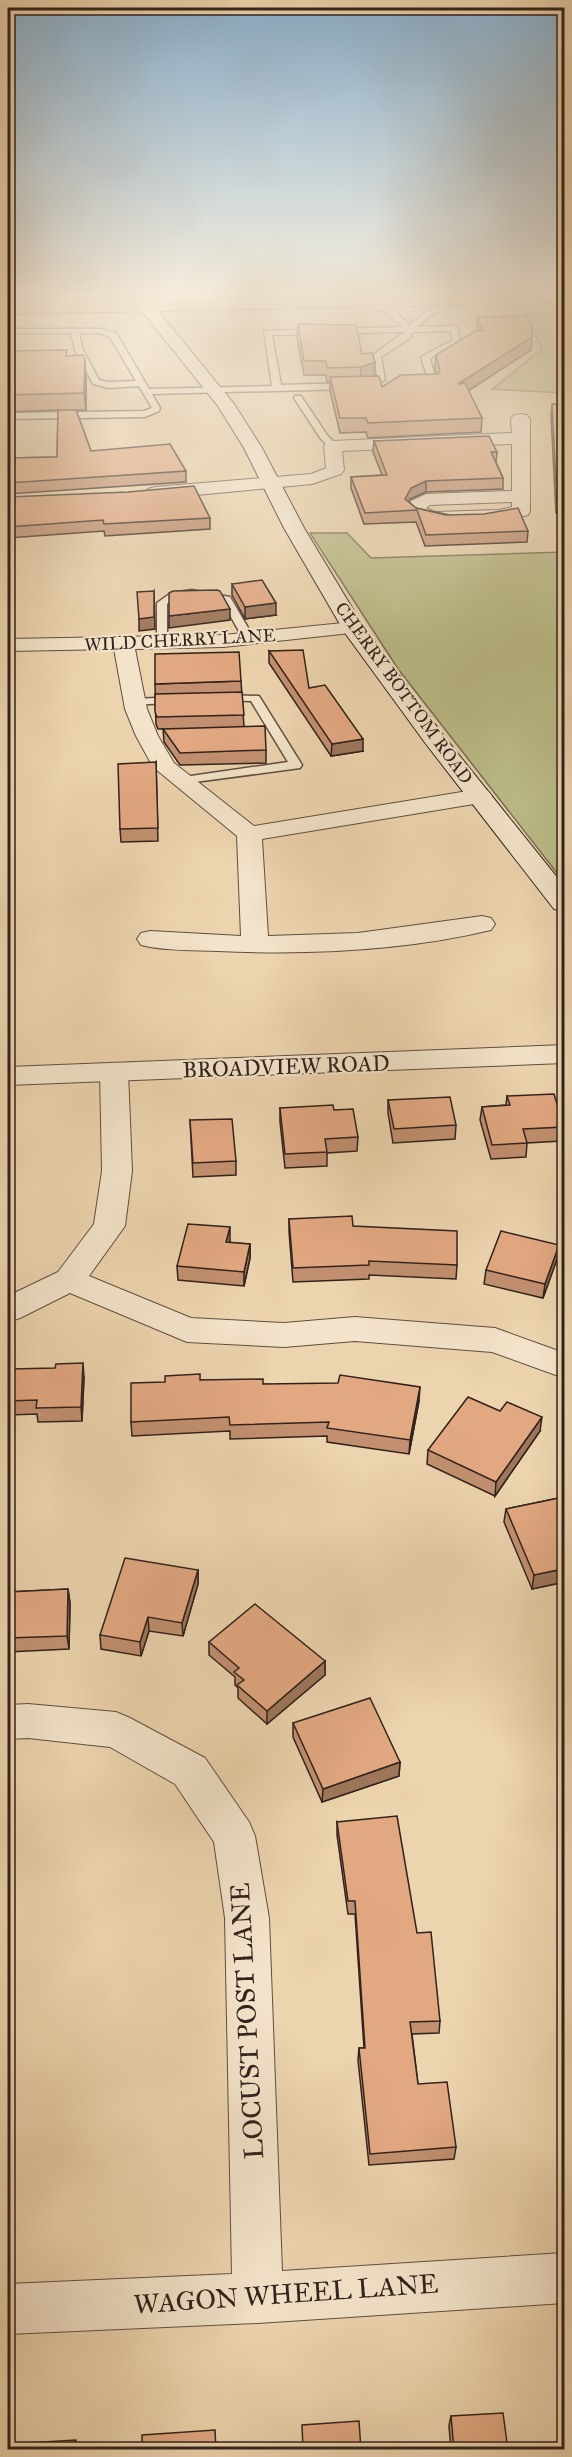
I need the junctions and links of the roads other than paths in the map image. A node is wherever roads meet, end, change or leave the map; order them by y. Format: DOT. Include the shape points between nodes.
graph roads {
  1 [pos="155,410"];
  2 [pos="227,410"];
  3 [pos="306,410"];
  4 [pos="8,416"];
  5 [pos="506,418"];
  6 [pos="521,438"];
  7 [pos="333,446"];
  8 [pos="270,482"];
  9 [pos="140,494"];
  10 [pos="521,496"];
  11 [pos="353,628"];
  12 [pos="248,638"];
  13 [pos="161,642"];
  14 [pos="123,643"];
  15 [pos="8,645"];
  16 [pos="213,698"];
  17 [pos="190,699"];
  18 [pos="135,702"];
  19 [pos="184,781"];
  20 [pos="480,796"];
  21 [pos="249,834"];
  22 [pos="564,903"];
  23 [pos="482,924"];
  24 [pos="150,939"];
  25 [pos="255,943"];
  26 [pos="564,1054"];
  27 [pos="114,1072"];
  28 [pos="8,1076"];
  29 [pos="69,1280"];
  30 [pos="8,1310"];
  31 [pos="564,1366"];
  32 [pos="8,1722"];
  33 [pos="564,2278"];
  34 [pos="258,2298"];
  35 [pos="8,2310"];
  1 -- 4 [label="lane" via="145,414"];
  2 -- 8 [label="main road, CHERRY BOTTOM ROAD" via="254,448"];
  3 -- 7 [label="lane"];
  5 -- 6 [label="street" via="521,419"];
  6 -- 7 [label="street"];
  6 -- 10 [label="street"];
  7 -- 8 [label="street" via="335,470 326,475"];
  8 -- 9 [label="street"];
  8 -- 11 [label="main road, CHERRY BOTTOM ROAD"];
  10 -- 10 [label="street" via="521,511 511,514 432,518 416,510 426,500"];
  11 -- 12 [label="street, WILD CHERRY LANE"];
  11 -- 20 [label="main road, CHERRY BOTTOM ROAD"];
  12 -- 13 [label="street, WILD CHERRY LANE"];
  12 -- 13 [label="lane" via="226,599 209,594 181,595 162,603"];
  13 -- 14 [label="street, WILD CHERRY LANE"];
  14 -- 15 [label="street, WILD CHERRY LANE"];
  14 -- 18 [label="street"];
  16 -- 19 [label="lane" via="255,698 271,732 296,765"];
  17 -- 18 [label="lane"];
  18 -- 19 [label="street" via="165,767"];
  19 -- 21 [label="street"];
  20 -- 21 [label="street"];
  20 -- 22 [label="main road, CHERRY BOTTOM ROAD"];
  21 -- 25 [label="street"];
  23 -- 25 [label="street" via="392,939"];
  24 -- 25 [label="street"];
  26 -- 27 [label="main road, BROADVIEW ROAD"];
  27 -- 28 [label="main road, BROADVIEW ROAD"];
  27 -- 29 [label="street" via="117,1171 109,1226"];
  29 -- 30 [label="street"];
  29 -- 31 [label="street" via="187,1330 284,1335 355,1329 495,1340"];
  32 -- 34 [label="street, LOCUST POST LANE" via="116,1730 190,1771 234,1836 247,1917"];
  33 -- 34 [label="street, WAGON WHEEL LANE"];
  34 -- 35 [label="street, WAGON WHEEL LANE"];
}
